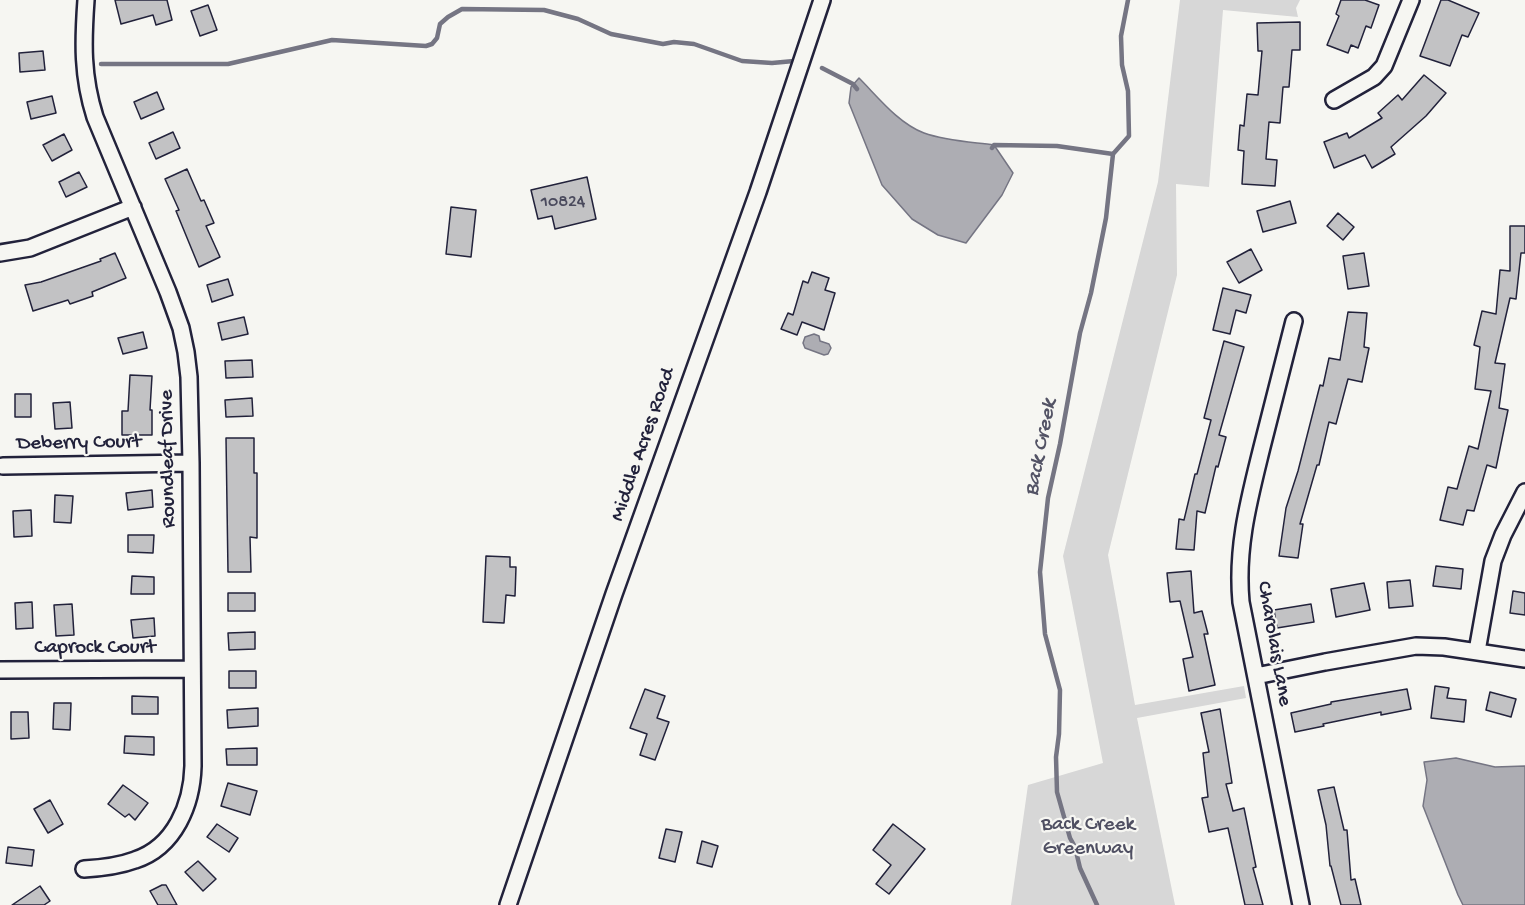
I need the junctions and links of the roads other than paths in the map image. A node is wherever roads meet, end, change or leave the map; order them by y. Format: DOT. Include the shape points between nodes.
graph roads {
  1 [pos="86,0"];
  2 [pos="822,0"];
  3 [pos="1411,0"];
  4 [pos="1334,100"];
  5 [pos="133,207"];
  6 [pos="0,253"];
  7 [pos="1294,321"];
  8 [pos="191,463"];
  9 [pos="3,466"];
  10 [pos="1525,492"];
  11 [pos="1477,651"];
  12 [pos="1525,659"];
  13 [pos="191,669"];
  14 [pos="0,670"];
  15 [pos="1256,676"];
  16 [pos="84,869"];
  17 [pos="508,905"];
  18 [pos="1301,905"];
  1 -- 5 [label="street, Roundleaf Drive" via="84,62 88,94"];
  2 -- 17 [label="street, Middle Acres Road"];
  3 -- 4 [label="street" via="1384,66 1374,77"];
  5 -- 6 [label="street" via="39,245"];
  5 -- 8 [label="street, Roundleaf Drive" via="181,328 189,377"];
  7 -- 15 [label="street, Charolais Lane" via="1240,546 1241,602"];
  8 -- 9 [label="street, Deberry Court"];
  8 -- 13 [label="street, Roundleaf Drive"];
  10 -- 11 [label="street" via="1493,561"];
  11 -- 12 [label="street"];
  11 -- 15 [label="street" via="1416,646"];
  13 -- 14 [label="street, Caprock Court"];
  13 -- 16 [label="street, Roundleaf Drive" via="192,781 180,820 163,844 138,860"];
  15 -- 18 [label="street, Charolais Lane"];
}
